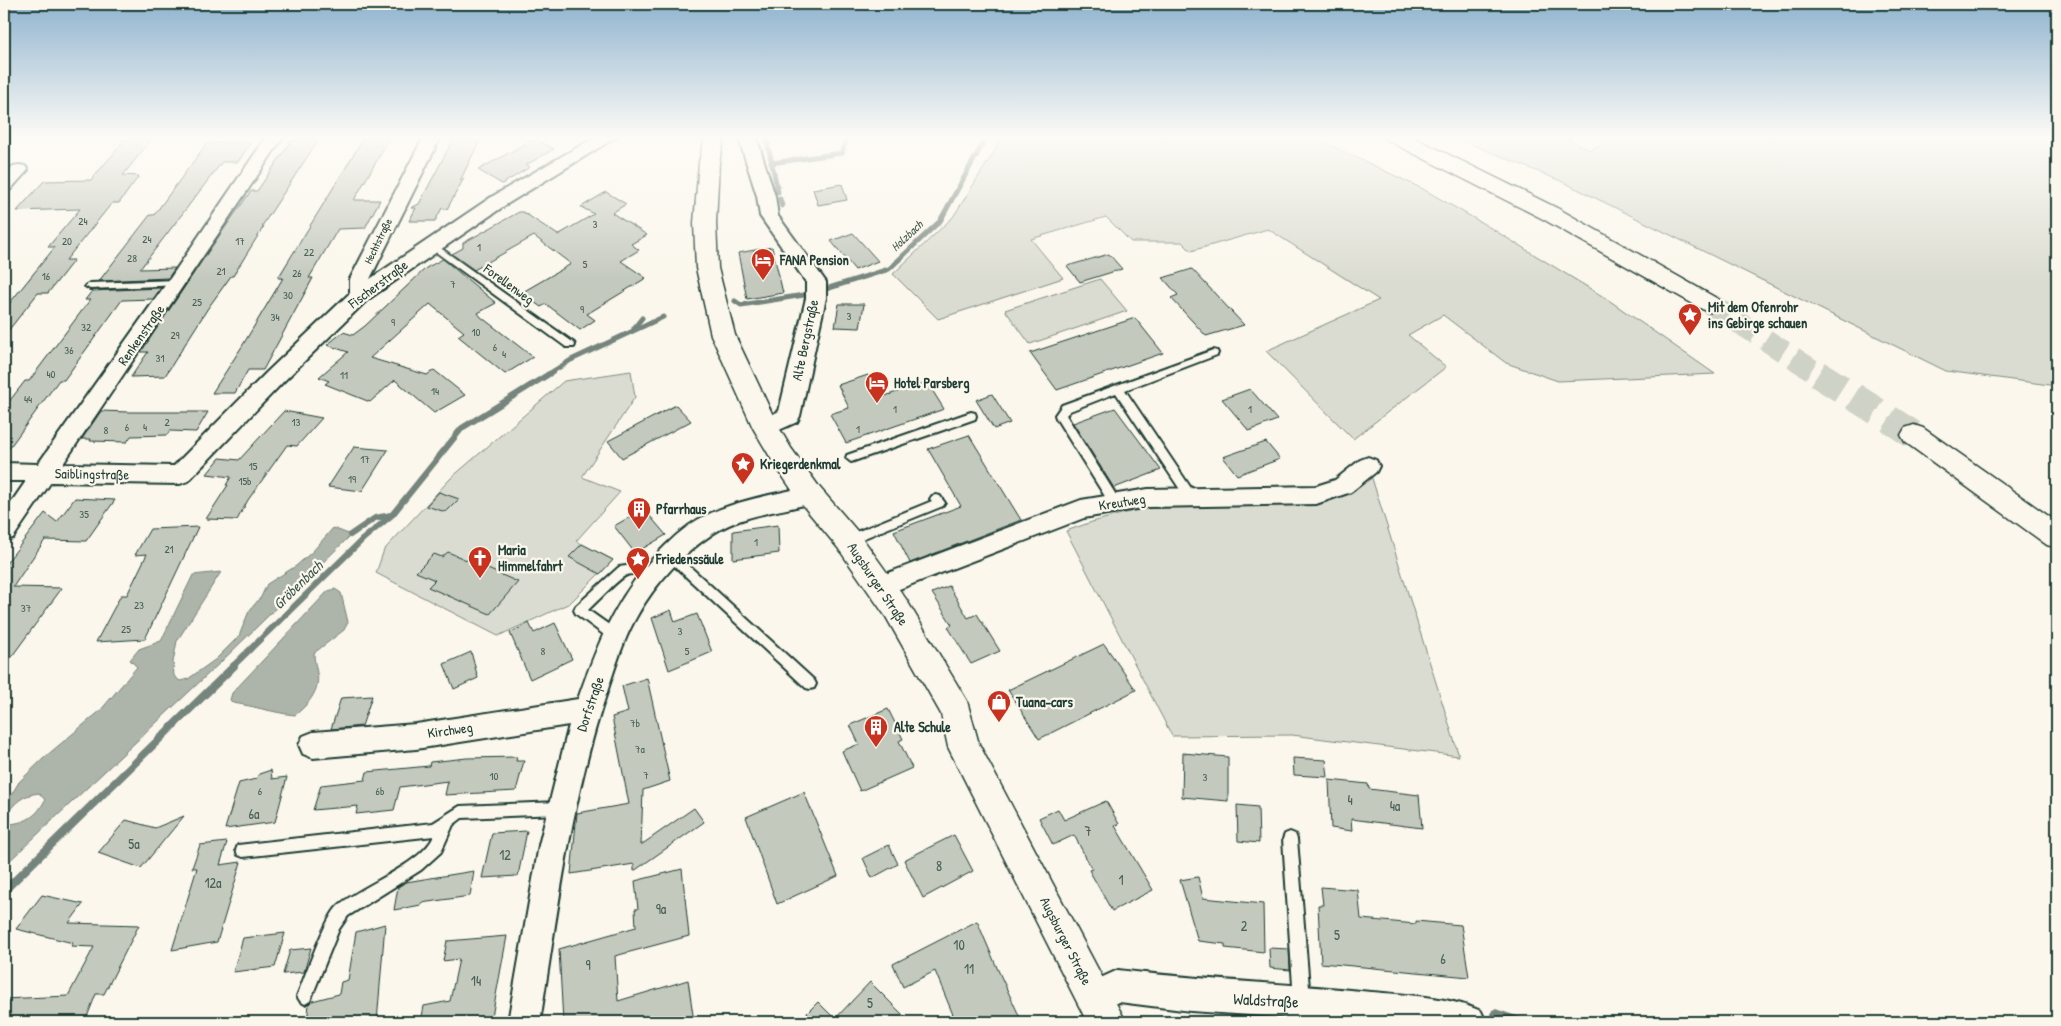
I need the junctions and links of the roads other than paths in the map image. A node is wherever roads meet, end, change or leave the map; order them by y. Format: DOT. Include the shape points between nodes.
graph roads {
  1 [pos="244,184"];
  2 [pos="407,184"];
  3 [pos="528,184"];
  4 [pos="708,184"];
  5 [pos="762,184"];
  6 [pos="1490,184"];
  7 [pos="432,245"];
  8 [pos="177,283"];
  9 [pos="90,286"];
  10 [pos="360,295"];
  11 [pos="1710,304"];
  12 [pos="570,346"];
  13 [pos="1213,353"];
  14 [pos="1119,389"];
  15 [pos="971,416"];
  16 [pos="766,428"];
  17 [pos="1914,435"];
  18 [pos="852,458"];
  19 [pos="1368,466"];
  20 [pos="4,472"];
  21 [pos="45,474"];
  22 [pos="180,475"];
  23 [pos="810,495"];
  24 [pos="1191,497"];
  25 [pos="936,499"];
  26 [pos="1115,503"];
  27 [pos="4,531"];
  28 [pos="2057,537"];
  29 [pos="848,540"];
  30 [pos="662,564"];
  31 [pos="881,586"];
  32 [pos="615,636"];
  33 [pos="810,684"];
  34 [pos="586,710"];
  35 [pos="313,745"];
  36 [pos="559,808"];
  37 [pos="448,820"];
  38 [pos="1290,840"];
  39 [pos="243,850"];
  40 [pos="343,911"];
  41 [pos="328,917"];
  42 [pos="305,996"];
  43 [pos="1302,1002"];
  44 [pos="1100,1009"];
  45 [pos="524,1022"];
  46 [pos="1470,1022"];
  1 -- 8 [label="street, Renkenstraße"];
  2 -- 10 [label="street, Hechtstraße" via="360,279"];
  3 -- 7 [label="street, Fischerstraße"];
  4 -- 16 [label="street, Augsburger Straße" via="707,268 723,335"];
  5 -- 16 [label="street, Alte Bergstraße" via="769,216 816,282 816,298 789,416"];
  6 -- 11 [label="street" via="1551,214"];
  7 -- 10 [label="street, Fischerstraße"];
  7 -- 12 [label="lane, Forellenweg"];
  8 -- 9 [label="lane"];
  8 -- 21 [label="street, Renkenstraße"];
  10 -- 22 [label="street, Fischerstraße"];
  13 -- 14 [label="lane"];
  14 -- 24 [label="lane"];
  14 -- 26 [label="lane" via="1066,408 1060,415"];
  15 -- 18 [label="lane" via="904,443"];
  16 -- 23 [label="street, Augsburger Straße"];
  17 -- 28 [label="street"];
  19 -- 24 [label="street, Kreutweg" via="1343,486 1316,495"];
  20 -- 21 [label="street, Saiblingstraße"];
  21 -- 22 [label="street, Saiblingstraße"];
  21 -- 27 [label="street, Renkenstraße"];
  23 -- 29 [label="street, Augsburger Straße"];
  23 -- 30 [label="street, Dorfstraße" via="718,519 704,527"];
  24 -- 26 [label="street, Kreutweg"];
  25 -- 29 [label="lane" via="939,504 887,520"];
  26 -- 31 [label="street, Kreutweg" via="1081,509"];
  29 -- 31 [label="street, Augsburger Straße"];
  30 -- 32 [label="street, Dorfstraße" via="633,601"];
  30 -- 32 [label="lane" via="623,570 580,610"];
  30 -- 33 [label="lane"];
  31 -- 44 [label="street, Augsburger Straße" via="956,712 964,747"];
  32 -- 34 [label="street, Dorfstraße"];
  34 -- 35 [label="street, Kirchweg" via="438,732"];
  34 -- 36 [label="street, Dorfstraße"];
  36 -- 37 [label="lane" via="460,812"];
  36 -- 45 [label="street, Dorfstraße"];
  37 -- 39 [label="lane" via="435,829"];
  37 -- 40 [label="lane" via="436,847 423,859"];
  38 -- 43 [label="lane"];
  40 -- 41 [label="lane"];
  40 -- 42 [label="lane" via="334,924"];
  43 -- 44 [label="street, Waldstraße" via="1191,995 1118,986"];
  43 -- 46 [label="street, Waldstraße" via="1421,1012"];
}
